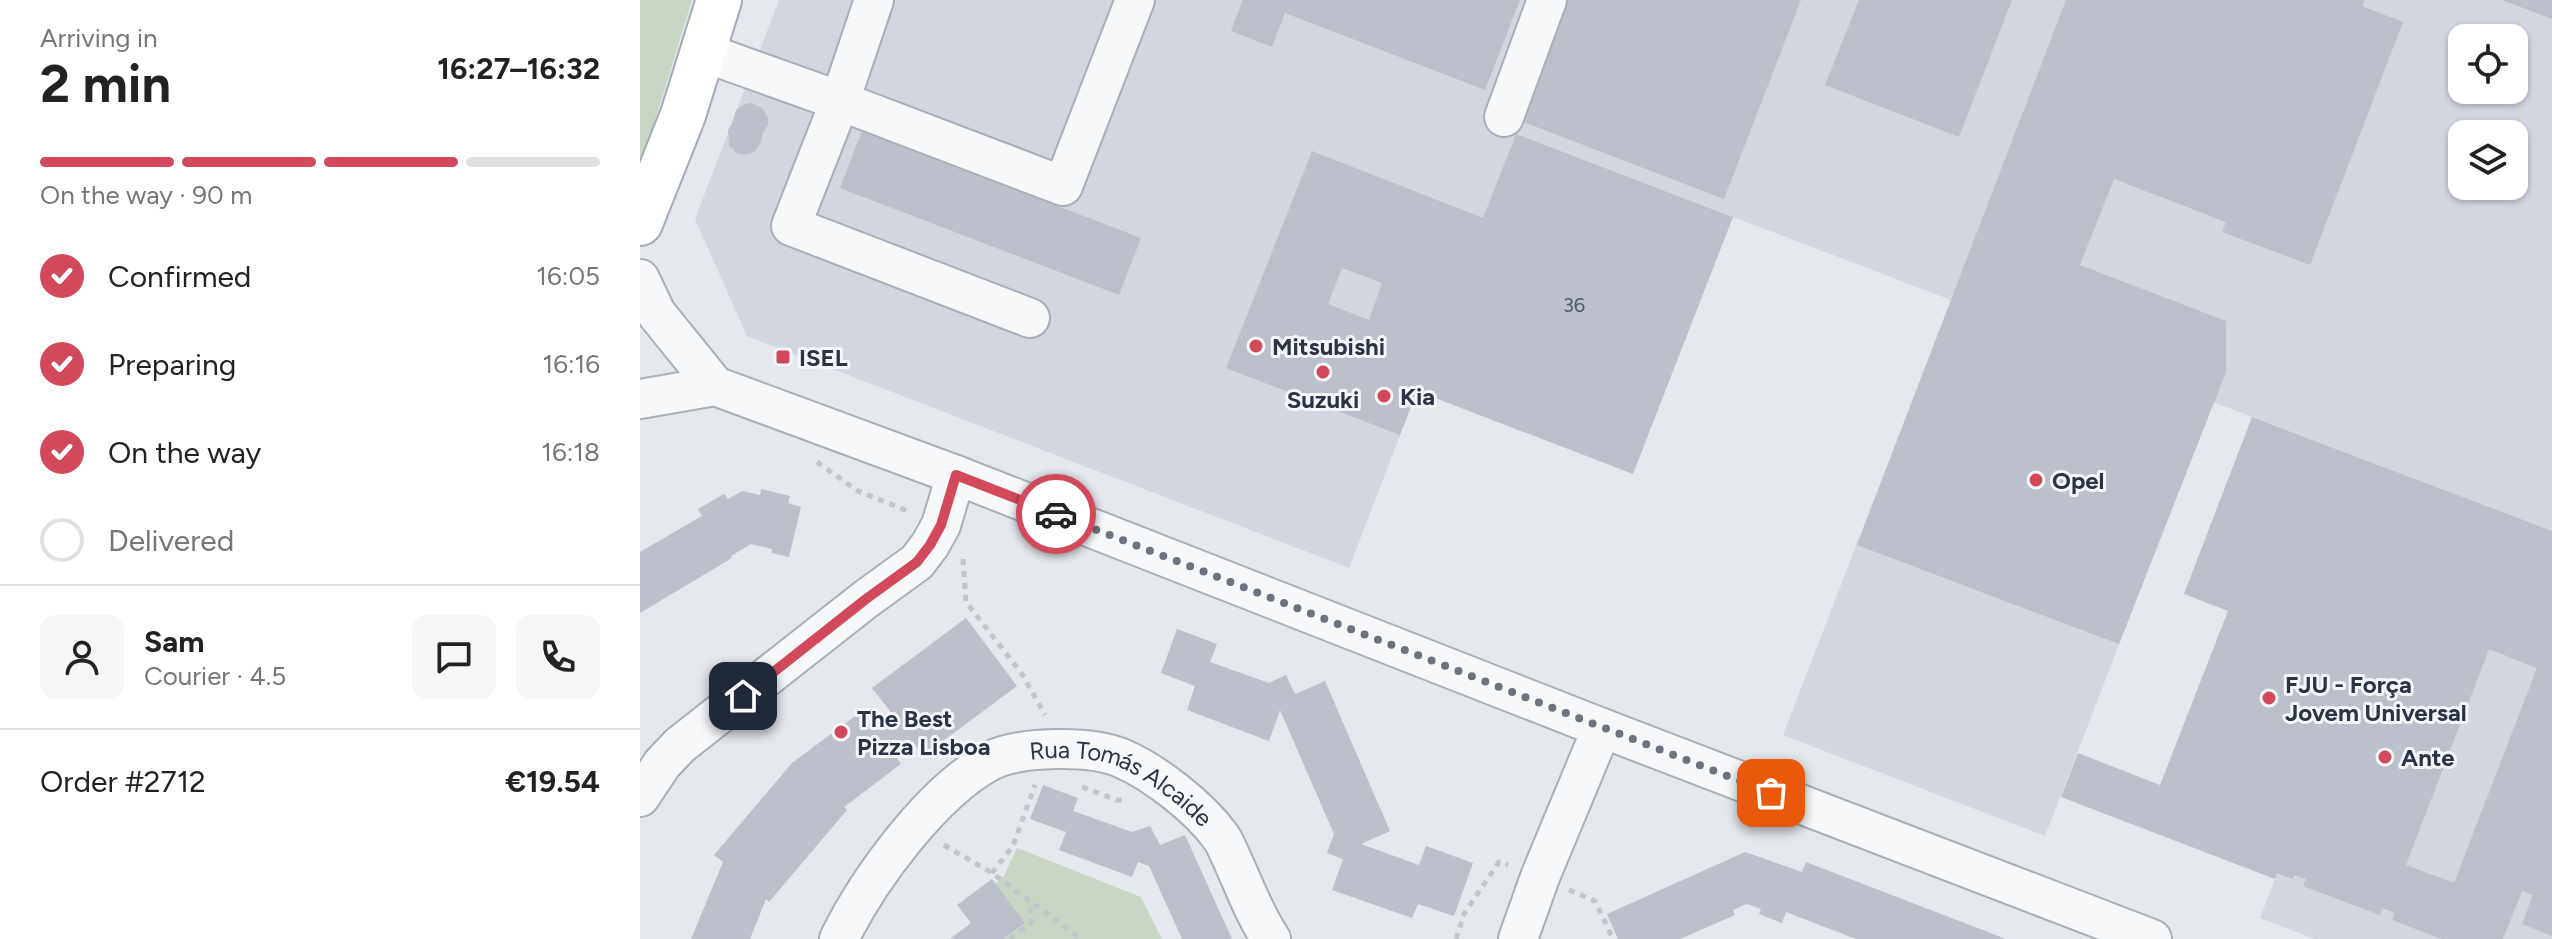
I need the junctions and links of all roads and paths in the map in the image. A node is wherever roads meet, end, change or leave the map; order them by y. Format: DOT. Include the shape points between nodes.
graph roads {
  1 [pos="719,0"];
  2 [pos="874,0"];
  3 [pos="1135,0"];
  4 [pos="1547,0"];
  5 [pos="703,52"];
  6 [pos="840,101"];
  7 [pos="1504,117"];
  8 [pos="640,223"];
  9 [pos="640,279"];
  10 [pos="1030,318"];
  11 [pos="715,386"];
  12 [pos="640,399"];
  13 [pos="815,461"];
  14 [pos="956,475"];
  15 [pos="922,517"];
  16 [pos="962,546"];
  17 [pos="1602,728"];
  18 [pos="1063,748"];
  19 [pos="1037,779"];
  20 [pos="1078,785"];
  21 [pos="640,797"];
  22 [pos="1131,800"];
  23 [pos="915,828"];
  24 [pos="992,873"];
  25 [pos="1595,901"];
  26 [pos="1031,904"];
  27 [pos="1464,914"];
  28 [pos="839,939"];
  29 [pos="1010,939"];
  30 [pos="1081,939"];
  31 [pos="1271,939"];
  32 [pos="1456,939"];
  33 [pos="1518,939"];
  34 [pos="1613,939"];
  35 [pos="2152,939"];
  1 -- 5 [label="main road"];
  2 -- 6 [label="street"];
  3 -- 6 [label="street" via="1063,186"];
  4 -- 7 [label="street"];
  5 -- 6 [label="street"];
  5 -- 8 [label="main road"];
  6 -- 10 [label="street" via="791,226"];
  9 -- 11 [label="street" via="656,313"];
  11 -- 12 [label="street"];
  11 -- 14 [label="street"];
  13 -- 15 [label="path" via="858,491"];
  14 -- 17 [label="street"];
  14 -- 21 [label="street" via="941,525 917,562 680,745"];
  16 -- 18 [label="path" via="966,602 1022,674"];
  17 -- 33 [label="street"];
  17 -- 35 [label="street"];
  18 -- 23 [label="street, Rua Tomás Alcaide" via="1026,750 991,761 941,797"];
  18 -- 31 [label="street, Rua Tomás Alcaide" via="1119,757 1171,787 1221,836"];
  19 -- 24 [label="path" via="1013,846"];
  20 -- 22 [label="path"];
  23 -- 24 [label="path"];
  23 -- 28 [label="street, Rua Tomás Alcaide" via="886,862"];
  24 -- 26 [label="path"];
  25 -- 34 [label="path"];
  26 -- 29 [label="path" via="1031,923"];
  26 -- 30 [label="path"];
  27 -- 32 [label="path"];
}
